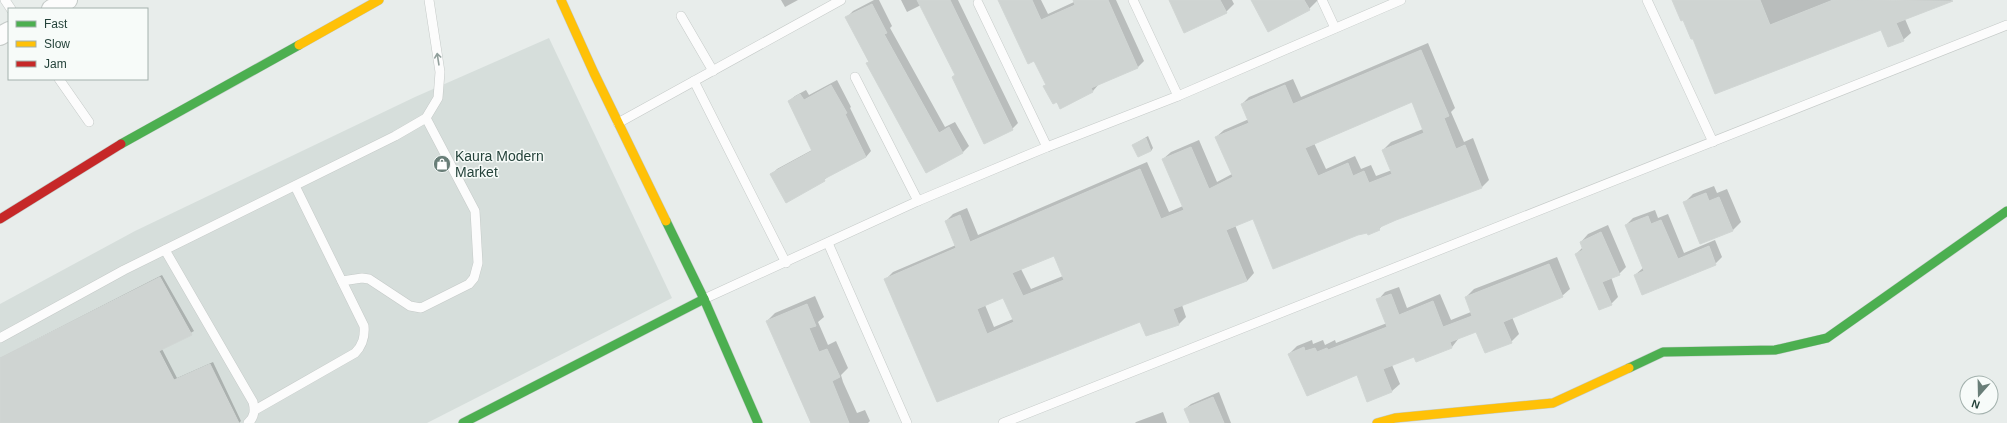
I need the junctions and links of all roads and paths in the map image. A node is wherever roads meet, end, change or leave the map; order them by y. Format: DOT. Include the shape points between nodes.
graph roads {
  1 [pos="5,0"];
  2 [pos="68,0"];
  3 [pos="380,0"];
  4 [pos="429,0"];
  5 [pos="561,0"];
  6 [pos="841,0"];
  7 [pos="1133,0"];
  8 [pos="1322,0"];
  9 [pos="1401,0"];
  10 [pos="1647,0"];
  11 [pos="978,3"];
  12 [pos="11,8"];
  13 [pos="53,8"];
  14 [pos="681,16"];
  15 [pos="2007,25"];
  16 [pos="1335,28"];
  17 [pos="713,71"];
  18 [pos="855,77"];
  19 [pos="60,80"];
  20 [pos="694,81"];
  21 [pos="1178,96"];
  22 [pos="426,118"];
  23 [pos="88,122"];
  24 [pos="618,122"];
  25 [pos="1713,142"];
  26 [pos="1047,147"];
  27 [pos="295,186"];
  28 [pos="918,201"];
  29 [pos="2007,212"];
  30 [pos="0,219"];
  31 [pos="828,243"];
  32 [pos="165,250"];
  33 [pos="786,263"];
  34 [pos="342,281"];
  35 [pos="704,299"];
  36 [pos="0,338"];
  37 [pos="255,410"];
  38 [pos="248,423"];
  39 [pos="463,423"];
  40 [pos="758,423"];
  41 [pos="907,423"];
  42 [pos="1003,423"];
  43 [pos="1377,423"];
  1 -- 12 [label="lane"];
  2 -- 13 [label="street"];
  3 -- 30 [label="street" via="111,150"];
  22 -- 4 [label="lane, one-way" via="438,98 440,72"];
  5 -- 24 [label="street"];
  6 -- 17 [label="lane"];
  7 -- 21 [label="lane"];
  8 -- 16 [label="lane"];
  9 -- 16 [label="lane"];
  10 -- 25 [label="lane"];
  11 -- 26 [label="lane"];
  14 -- 17 [label="lane"];
  15 -- 25 [label="lane"];
  16 -- 21 [label="lane"];
  17 -- 20 [label="lane"];
  18 -- 28 [label="lane"];
  19 -- 23 [label="lane"];
  20 -- 24 [label="lane"];
  20 -- 33 [label="lane"];
  21 -- 26 [label="lane"];
  22 -- 27 [label="lane"];
  22 -- 34 [label="lane" via="475,211 478,263 474,278 469,284 421,308 410,306 369,279"];
  24 -- 35 [label="street"];
  25 -- 42 [label="lane"];
  26 -- 28 [label="lane"];
  27 -- 32 [label="lane"];
  27 -- 34 [label="lane"];
  28 -- 31 [label="lane"];
  29 -- 43 [label="street" via="1827,338 1775,350 1663,352 1553,403 1395,418"];
  31 -- 33 [label="lane"];
  31 -- 41 [label="lane"];
  32 -- 36 [label="lane"];
  32 -- 37 [label="lane" via="253,402"];
  33 -- 35 [label="lane"];
  34 -- 37 [label="lane" via="364,326 362,347"];
  35 -- 39 [label="street"];
  35 -- 40 [label="street"];
  37 -- 38 [label="lane" via="252,420"];
}
